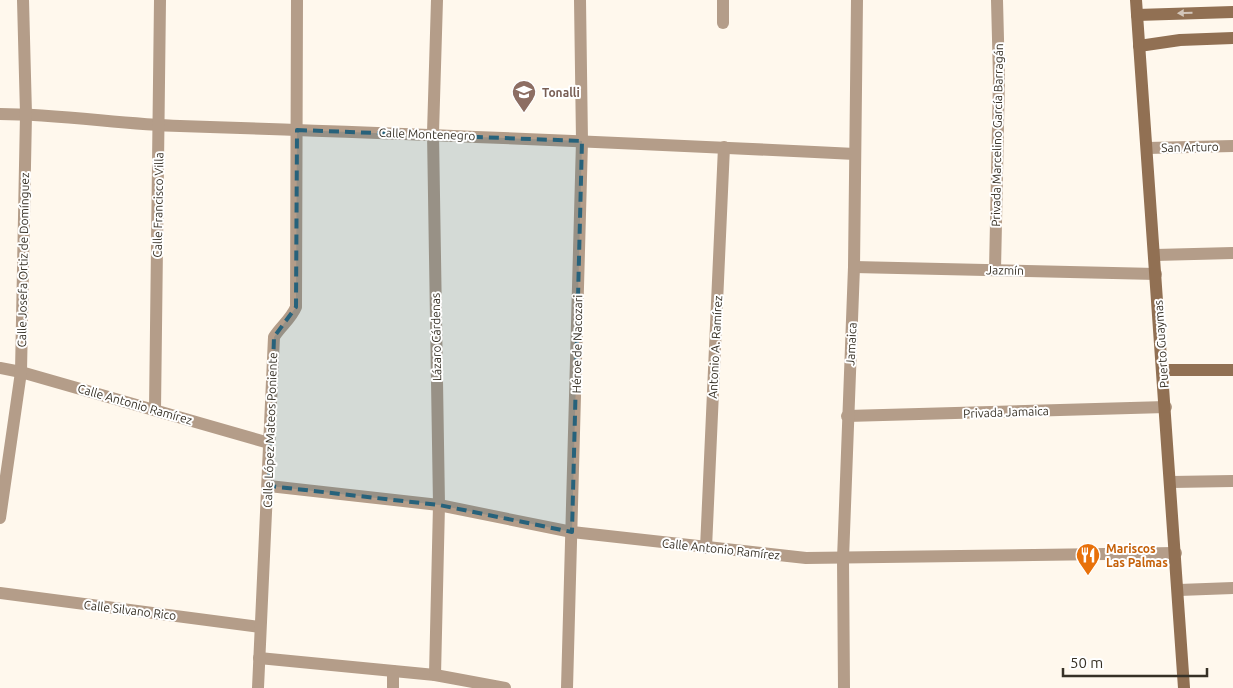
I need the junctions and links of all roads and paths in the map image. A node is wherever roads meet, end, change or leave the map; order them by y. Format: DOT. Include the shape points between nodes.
graph roads {
  1 [pos="23,0"];
  2 [pos="160,0"];
  3 [pos="297,0"];
  4 [pos="437,0"];
  5 [pos="580,0"];
  6 [pos="723,0"];
  7 [pos="858,0"];
  8 [pos="996,0"];
  9 [pos="1136,0"];
  10 [pos="1233,12"];
  11 [pos="1137,15"];
  12 [pos="723,23"];
  13 [pos="1233,38"];
  14 [pos="1139,46"];
  15 [pos="0,114"];
  16 [pos="26,114"];
  17 [pos="159,125"];
  18 [pos="297,130"];
  19 [pos="433,133"];
  20 [pos="582,141"];
  21 [pos="1233,146"];
  22 [pos="724,148"];
  23 [pos="1147,148"];
  24 [pos="855,154"];
  25 [pos="1233,253"];
  26 [pos="1155,255"];
  27 [pos="854,267"];
  28 [pos="995,270"];
  29 [pos="1156,274"];
  30 [pos="0,368"];
  31 [pos="1163,370"];
  32 [pos="1233,370"];
  33 [pos="22,372"];
  34 [pos="1166,407"];
  35 [pos="155,410"];
  36 [pos="847,416"];
  37 [pos="268,442"];
  38 [pos="1171,482"];
  39 [pos="1233,482"];
  40 [pos="269,486"];
  41 [pos="439,505"];
  42 [pos="0,518"];
  43 [pos="572,532"];
  44 [pos="706,548"];
  45 [pos="1176,553"];
  46 [pos="843,558"];
  47 [pos="1233,588"];
  48 [pos="1179,590"];
  49 [pos="0,594"];
  50 [pos="260,626"];
  51 [pos="259,658"];
  52 [pos="394,671"];
  53 [pos="435,675"];
  54 [pos="258,688"];
  55 [pos="393,688"];
  56 [pos="505,688"];
  57 [pos="566,688"];
  58 [pos="844,688"];
  59 [pos="1184,688"];
  1 -- 16 [label="street, Calle Josefa Ortiz de Domínguez"];
  2 -- 17 [label="street, Calle Francisco Villa"];
  3 -- 18 [label="street, Calle López Mateos Poniente"];
  4 -- 19 [label="street, Lázaro Cárdenas"];
  5 -- 20 [label="street, Héroe de Nacozari"];
  6 -- 12 [label="street"];
  7 -- 24 [label="street, Jamaica"];
  8 -- 28 [label="street, Privada Marcelino García Barragán" via="999,78"];
  9 -- 11 [label="street, Puerto Guaymas"];
  10 -- 11 [label="street, one-way"];
  11 -- 14 [label="street, Puerto Guaymas"];
  13 -- 14 [label="street" via="1180,40"];
  14 -- 23 [label="street, Puerto Guaymas"];
  15 -- 16 [label="street, Calle Montenegro"];
  16 -- 17 [label="street, Calle Montenegro"];
  16 -- 33 [label="street, Calle Josefa Ortiz de Domínguez"];
  17 -- 18 [label="street, Calle Montenegro"];
  17 -- 35 [label="street, Calle Francisco Villa"];
  18 -- 19 [label="street, Calle Montenegro"];
  18 -- 37 [label="street, Calle López Mateos Poniente" via="296,307 274,337"];
  19 -- 20 [label="street, Calle Montenegro"];
  19 -- 41 [label="street, Lázaro Cárdenas"];
  20 -- 22 [label="street, Calle Montenegro"];
  20 -- 43 [label="street, Héroe de Nacozari"];
  21 -- 23 [label="street, San Arturo"];
  22 -- 24 [label="street, Calle Montenegro"];
  22 -- 44 [label="street, Antonio A. Ramírez"];
  23 -- 26 [label="street, Puerto Guaymas"];
  24 -- 27 [label="street, Jamaica"];
  25 -- 26 [label="street"];
  26 -- 29 [label="street, Puerto Guaymas"];
  27 -- 28 [label="street, Jazmín"];
  27 -- 36 [label="street, Jamaica"];
  28 -- 29 [label="street, Jazmín"];
  29 -- 31 [label="street, Puerto Guaymas"];
  30 -- 33 [label="street, Calle Antonio Ramírez"];
  31 -- 32 [label="street"];
  31 -- 34 [label="street, Puerto Guaymas"];
  33 -- 35 [label="street, Calle Antonio Ramírez"];
  33 -- 42 [label="street, Calle Josefa Ortiz de Domínguez"];
  34 -- 36 [label="street, Privada Jamaica"];
  34 -- 38 [label="street, Puerto Guaymas"];
  35 -- 37 [label="street, Calle Antonio Ramírez"];
  36 -- 46 [label="street, Jamaica"];
  37 -- 40 [label="street, Calle López Mateos Poniente"];
  38 -- 39 [label="street"];
  38 -- 45 [label="street, Puerto Guaymas"];
  40 -- 41 [label="street, Calle Antonio Ramírez"];
  40 -- 50 [label="street, Calle López Mateos Poniente"];
  41 -- 43 [label="street, Calle Antonio Ramírez"];
  41 -- 53 [label="street, Lázaro Cárdenas"];
  43 -- 44 [label="street, Calle Antonio Ramírez"];
  43 -- 57 [label="street, Héroe de Nacozari"];
  44 -- 46 [label="street, Calle Antonio Ramírez" via="806,558"];
  45 -- 46 [label="street, Calle Antonio Ramírez"];
  45 -- 48 [label="street, Puerto Guaymas"];
  46 -- 58 [label="street, Jamaica"];
  47 -- 48 [label="street"];
  48 -- 59 [label="street, Puerto Guaymas"];
  49 -- 50 [label="street, Calle Silvano Rico"];
  50 -- 51 [label="street, Calle López Mateos Poniente"];
  51 -- 52 [label="street"];
  51 -- 54 [label="street, Calle López Mateos Poniente"];
  52 -- 53 [label="street"];
  52 -- 55 [label="street"];
  53 -- 56 [label="street"];
}
